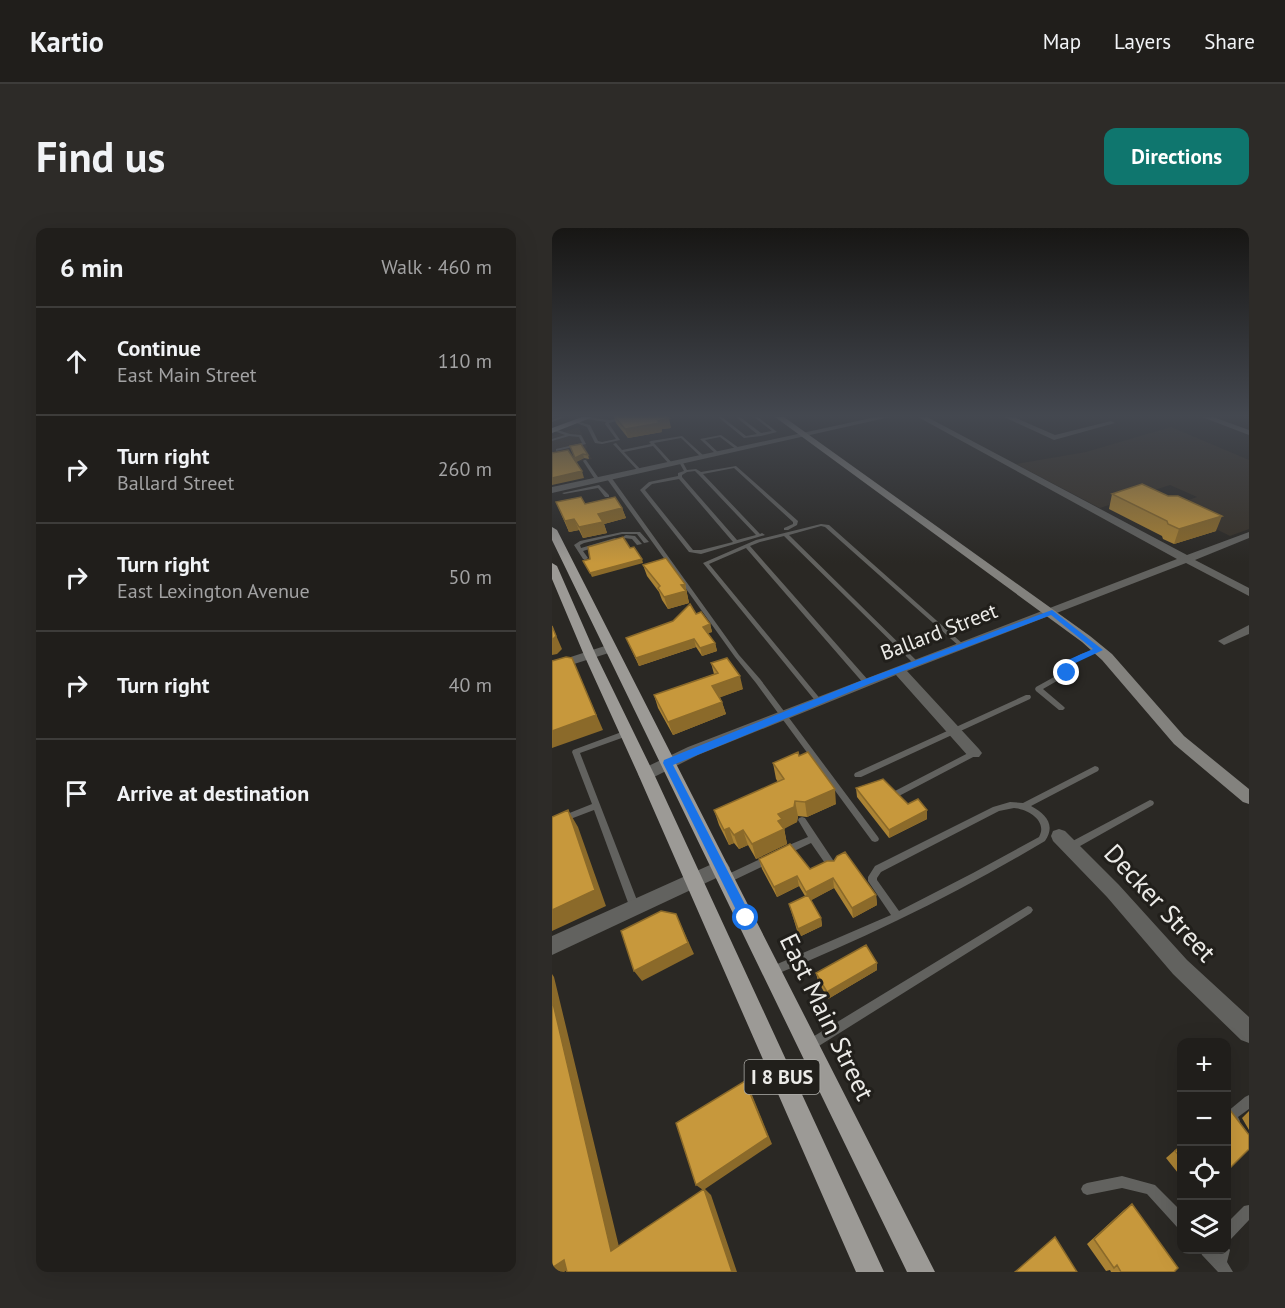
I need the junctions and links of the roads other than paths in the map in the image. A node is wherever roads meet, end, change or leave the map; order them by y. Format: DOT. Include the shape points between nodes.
graph roads {
  1 [pos="588,466"];
  2 [pos="634,466"];
  3 [pos="662,466"];
  4 [pos="683,466"];
  5 [pos="847,466"];
  6 [pos="1013,466"];
  7 [pos="639,471"];
  8 [pos="686,471"];
  9 [pos="700,473"];
  10 [pos="680,477"];
  11 [pos="609,478"];
  12 [pos="598,480"];
  13 [pos="552,490"];
  14 [pos="563,493"];
  15 [pos="607,496"];
  16 [pos="552,530"];
  17 [pos="785,534"];
  18 [pos="759,536"];
  19 [pos="1249,536"];
  20 [pos="646,542"];
  21 [pos="736,542"];
  22 [pos="639,544"];
  23 [pos="748,547"];
  24 [pos="580,550"];
  25 [pos="585,558"];
  26 [pos="1188,560"];
  27 [pos="568,563"];
  28 [pos="552,567"];
  29 [pos="1249,593"];
  30 [pos="1052,612"];
  31 [pos="1249,629"];
  32 [pos="1224,641"];
  33 [pos="962,645"];
  34 [pos="610,648"];
  35 [pos="1099,650"];
  36 [pos="590,655"];
  37 [pos="916,663"];
  38 [pos="552,667"];
  39 [pos="898,670"];
  40 [pos="866,682"];
  41 [pos="1028,697"];
  42 [pos="819,701"];
  43 [pos="1061,708"];
  44 [pos="783,715"];
  45 [pos="955,732"];
  46 [pos="627,733"];
  47 [pos="974,753"];
  48 [pos="668,763"];
  49 [pos="1095,769"];
  50 [pos="646,774"];
  51 [pos="858,775"];
  52 [pos="896,794"];
  53 [pos="1249,798"];
  54 [pos="1150,803"];
  55 [pos="596,806"];
  56 [pos="1024,806"];
  57 [pos="802,820"];
  58 [pos="552,823"];
  59 [pos="813,838"];
  60 [pos="875,839"];
  61 [pos="1064,842"];
  62 [pos="832,866"];
  63 [pos="724,874"];
  64 [pos="693,881"];
  65 [pos="635,908"];
  66 [pos="1028,910"];
  67 [pos="897,916"];
  68 [pos="552,946"];
  69 [pos="772,971"];
  70 [pos="1249,1032"];
  71 [pos="809,1046"];
  72 [pos="1249,1101"];
  73 [pos="1243,1135"];
  74 [pos="1087,1189"];
  75 [pos="1249,1211"];
  76 [pos="1177,1217"];
  77 [pos="1231,1230"];
  78 [pos="1211,1254"];
  79 [pos="1223,1268"];
  80 [pos="870,1272"];
  81 [pos="921,1272"];
  1 -- 12 [label="lane"];
  2 -- 7 [label="lane"];
  3 -- 7 [label="street"];
  4 -- 8 [label="lane"];
  5 -- 30 [label="street"];
  6 -- 26 [label="street"];
  7 -- 11 [label="street"];
  8 -- 9 [label="lane"];
  8 -- 10 [label="lane"];
  9 -- 18 [label="lane"];
  9 -- 18 [label="lane" via="735,467 796,522 793,527"];
  10 -- 21 [label="lane"];
  10 -- 21 [label="lane" via="651,483 642,490 688,549 701,552"];
  11 -- 12 [label="street"];
  11 -- 44 [label="lane"];
  12 -- 14 [label="street"];
  13 -- 14 [label="street"];
  14 -- 15 [label="lane" via="599,486"];
  16 -- 27 [label="main road, East Main Street / I 8 BUS"];
  17 -- 23 [label="lane"];
  17 -- 33 [label="lane" via="827,526"];
  17 -- 37 [label="lane"];
  18 -- 21 [label="lane"];
  19 -- 26 [label="street, Ballard Street"];
  20 -- 24 [label="lane" via="638,533 622,533 582,542 577,545"];
  22 -- 24 [label="lane" via="627,536"];
  23 -- 40 [label="lane"];
  23 -- 42 [label="lane" via="706,563"];
  24 -- 25 [label="lane"];
  26 -- 29 [label="street"];
  26 -- 30 [label="street, Ballard Street"];
  27 -- 28 [label="main road"];
  27 -- 34 [label="main road, East Main Street / I 8 BUS"];
  28 -- 36 [label="main road, I 8 BUS"];
  30 -- 33 [label="street, Ballard Street"];
  30 -- 35 [label="street"];
  31 -- 32 [label="street"];
  33 -- 37 [label="street, Ballard Street"];
  34 -- 36 [label="street"];
  34 -- 48 [label="main road, East Main Street / I 8 BUS"];
  35 -- 43 [label="lane" via="1064,665 1067,673 1038,688"];
  35 -- 53 [label="street" via="1179,740"];
  36 -- 38 [label="street"];
  36 -- 46 [label="main road, I 8 BUS"];
  37 -- 39 [label="street, Ballard Street"];
  39 -- 40 [label="street, Ballard Street"];
  39 -- 45 [label="street"];
  40 -- 42 [label="street, Ballard Street"];
  41 -- 45 [label="lane"];
  42 -- 44 [label="street, Ballard Street"];
  44 -- 48 [label="street, Ballard Street"];
  44 -- 60 [label="lane"];
  45 -- 47 [label="street"];
  45 -- 51 [label="lane"];
  46 -- 50 [label="main road, I 8 BUS"];
  46 -- 55 [label="lane" via="576,752"];
  47 -- 52 [label="lane"];
  48 -- 50 [label="street, Ballard Street"];
  48 -- 63 [label="main road, East Main Street / I 8 BUS"];
  49 -- 56 [label="lane"];
  50 -- 64 [label="main road, I 8 BUS"];
  54 -- 61 [label="lane"];
  55 -- 58 [label="lane"];
  55 -- 65 [label="lane"];
  56 -- 67 [label="lane" via="1044,822 1047,834 1042,839"];
  56 -- 67 [label="lane" via="996,809 878,869 873,881"];
  57 -- 59 [label="lane"];
  59 -- 62 [label="lane"];
  59 -- 63 [label="lane"];
  61 -- 70 [label="street, Decker Street" via="1180,967"];
  63 -- 64 [label="street"];
  63 -- 69 [label="main road, East Main Street / I 8 BUS"];
  64 -- 65 [label="street"];
  64 -- 80 [label="main road, I 8 BUS"];
  65 -- 68 [label="street"];
  66 -- 71 [label="lane"];
  67 -- 69 [label="lane"];
  69 -- 71 [label="main road, East Main Street / I 8 BUS"];
  71 -- 81 [label="main road, East Main Street / I 8 BUS"];
  72 -- 73 [label="lane" via="1231,1116"];
  74 -- 76 [label="lane" via="1122,1182 1151,1189"];
  75 -- 77 [label="lane"];
  78 -- 79 [label="lane"];
}
